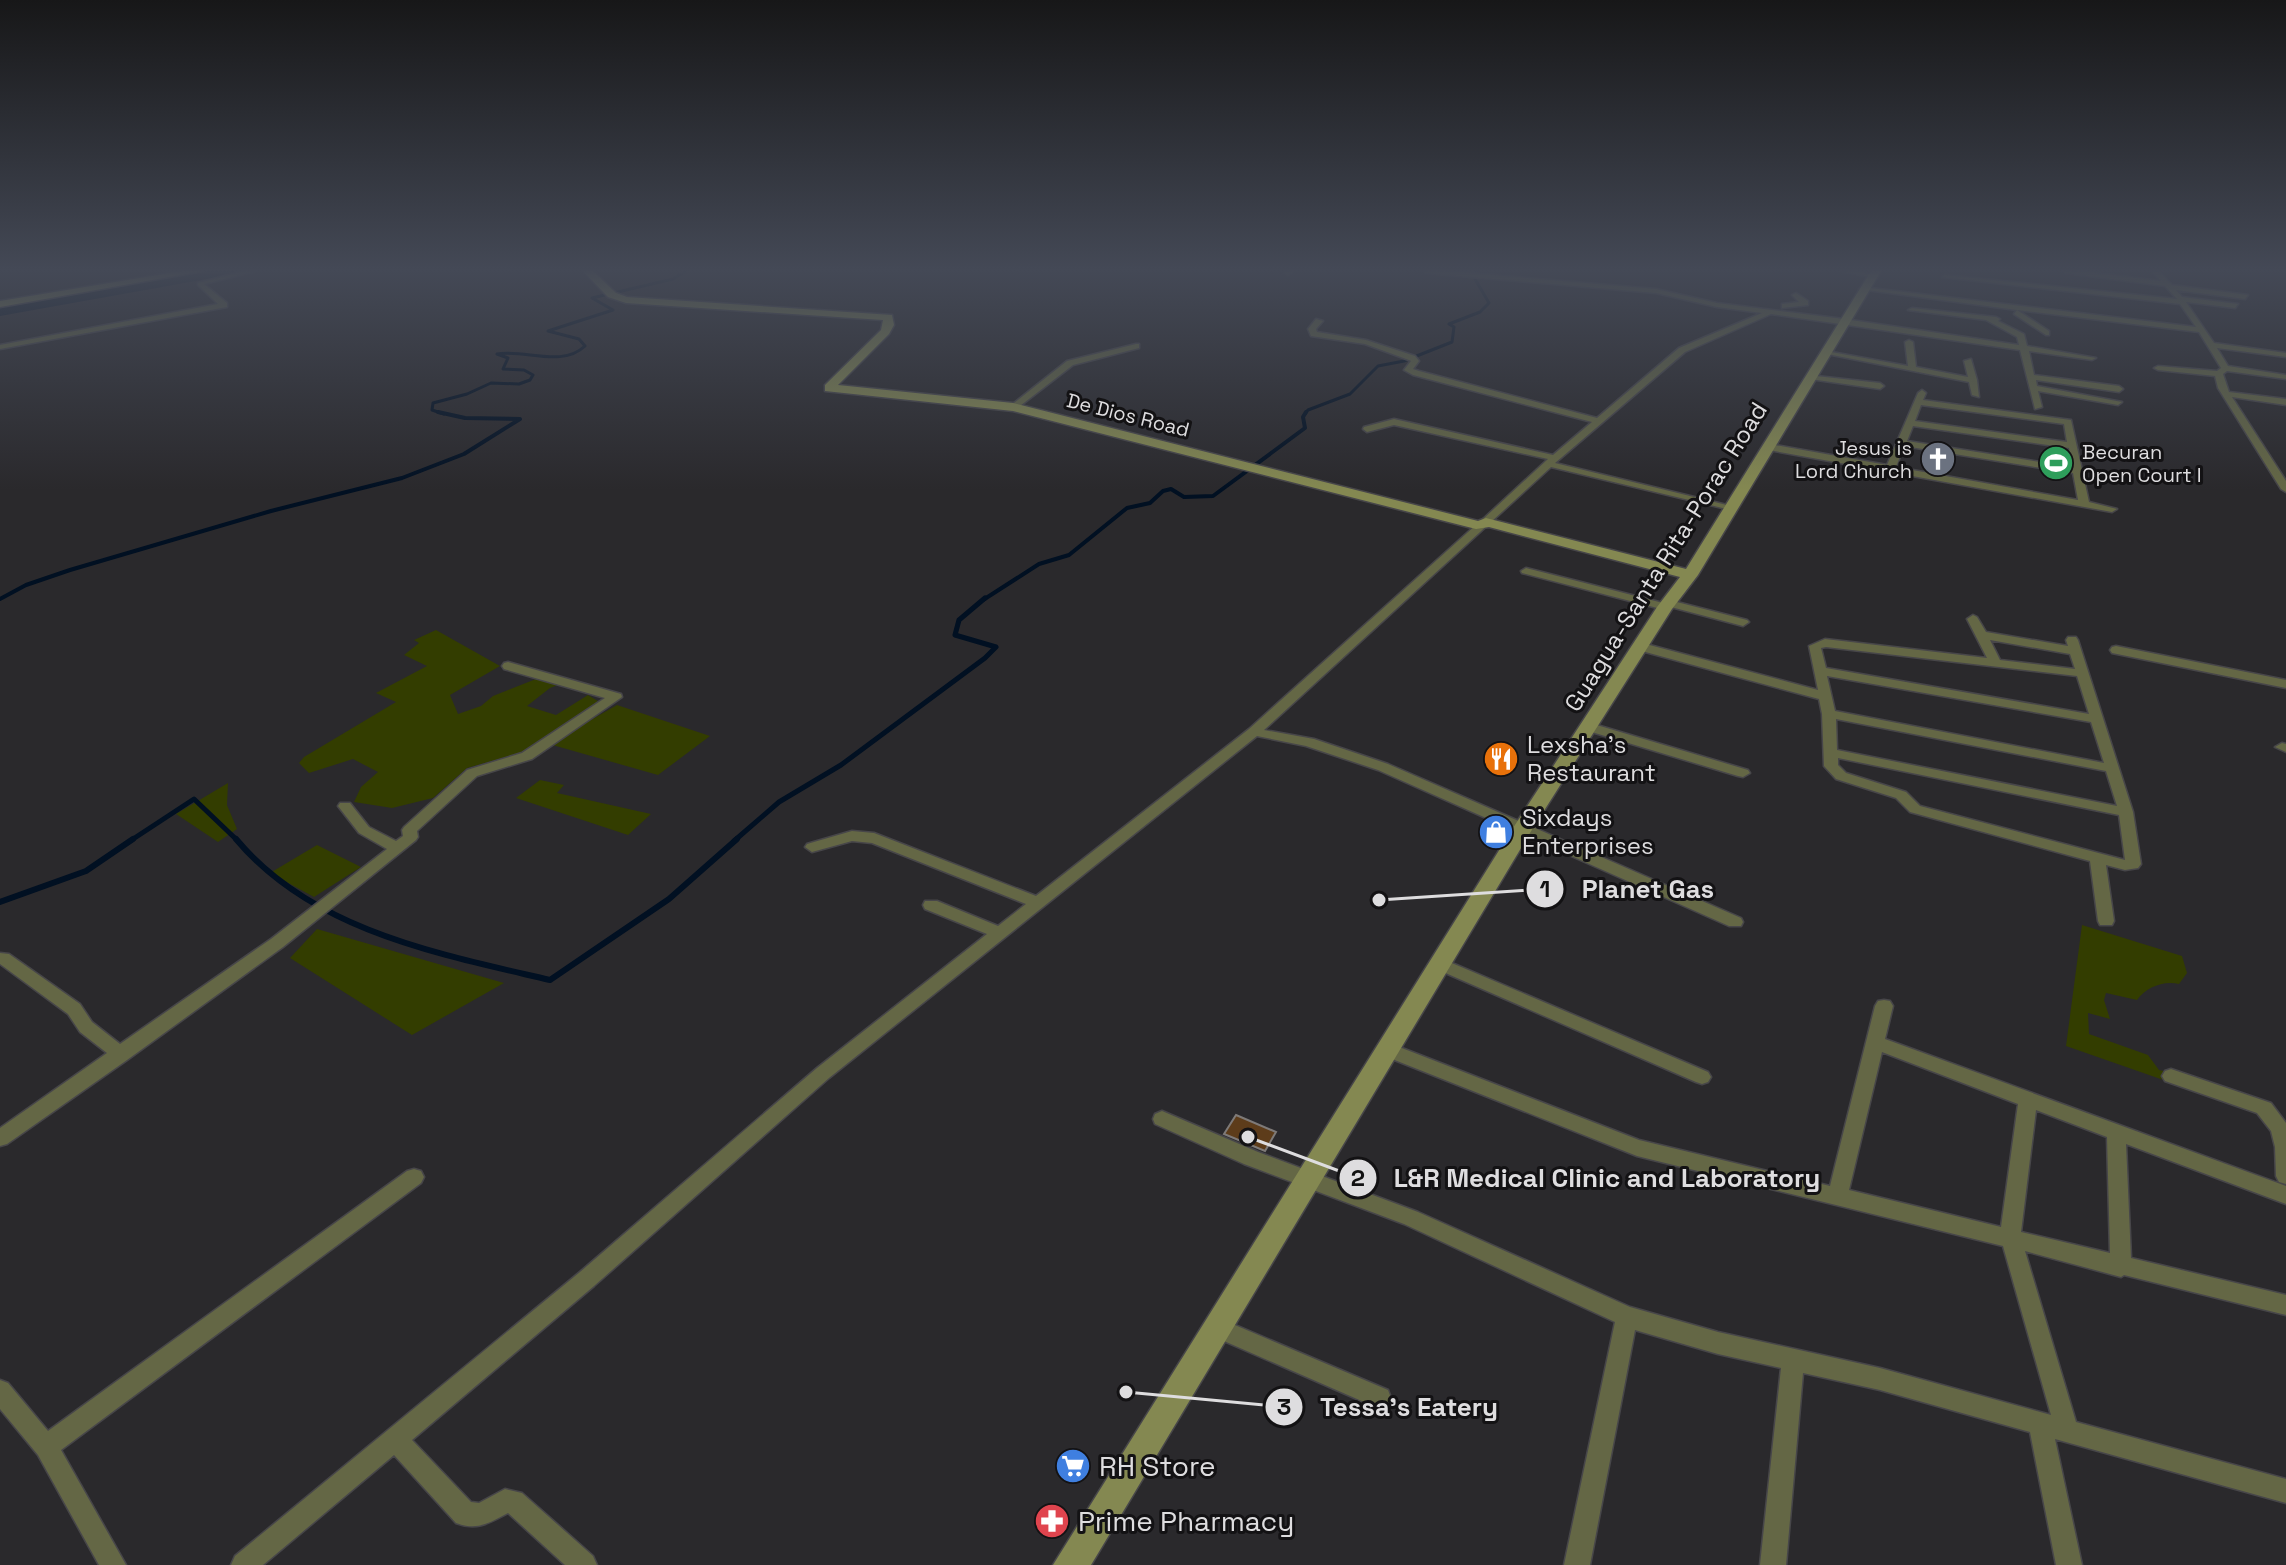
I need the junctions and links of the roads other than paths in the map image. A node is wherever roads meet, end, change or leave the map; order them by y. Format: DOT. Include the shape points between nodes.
graph roads {
  1 [pos="873,344"];
  2 [pos="1372,344"];
  3 [pos="1691,344"];
  4 [pos="1831,344"];
  5 [pos="1909,344"];
  6 [pos="1991,344"];
  7 [pos="2023,344"];
  8 [pos="2211,345"];
  9 [pos="1136,346"];
  10 [pos="2024,349"];
  11 [pos="1826,353"];
  12 [pos="2286,355"];
  13 [pos="2092,358"];
  14 [pos="1968,361"];
  15 [pos="1912,367"];
  16 [pos="2158,368"];
  17 [pos="2222,368"];
  18 [pos="2268,369"];
  19 [pos="1810,377"];
  20 [pos="2031,377"];
  21 [pos="2286,377"];
  22 [pos="1973,380"];
  23 [pos="1880,386"];
  24 [pos="2033,388"];
  25 [pos="2119,389"];
  26 [pos="2227,394"];
  27 [pos="1976,395"];
  28 [pos="2118,402"];
  29 [pos="2286,402"];
  30 [pos="1013,407"];
  31 [pos="2038,407"];
  32 [pos="1599,421"];
  33 [pos="1910,423"];
  34 [pos="1367,429"];
  35 [pos="1900,443"];
  36 [pos="2073,446"];
  37 [pos="1769,447"];
  38 [pos="1552,461"];
  39 [pos="1890,470"];
  40 [pos="2078,471"];
  41 [pos="2286,489"];
  42 [pos="2084,503"];
  43 [pos="1731,509"];
  44 [pos="2112,509"];
  45 [pos="1483,524"];
  46 [pos="1526,571"];
  47 [pos="1690,575"];
  48 [pos="1667,605"];
  49 [pos="1973,619"];
  50 [pos="1743,622"];
  51 [pos="1981,635"];
  52 [pos="1642,647"];
  53 [pos="2116,650"];
  54 [pos="1995,662"];
  55 [pos="508,666"];
  56 [pos="1820,671"];
  57 [pos="2080,673"];
  58 [pos="2286,684"];
  59 [pos="1824,696"];
  60 [pos="1829,714"];
  61 [pos="2095,719"];
  62 [pos="1590,727"];
  63 [pos="1254,732"];
  64 [pos="1831,753"];
  65 [pos="2110,768"];
  66 [pos="1743,773"];
  67 [pos="345,806"];
  68 [pos="2126,812"];
  69 [pos="1523,828"];
  70 [pos="395,847"];
  71 [pos="812,847"];
  72 [pos="2097,857"];
  73 [pos="1039,903"];
  74 [pos="931,905"];
  75 [pos="2106,921"];
  76 [pos="1735,922"];
  77 [pos="1000,933"];
  78 [pos="3,958"];
  79 [pos="1440,964"];
  80 [pos="1884,1006"];
  81 [pos="1876,1043"];
  82 [pos="1388,1050"];
  83 [pos="121,1055"];
  84 [pos="2171,1076"];
  85 [pos="1702,1077"];
  86 [pos="2028,1101"];
  87 [pos="1162,1119"];
  88 [pos="2116,1134"];
  89 [pos="0,1138"];
  90 [pos="2286,1176"];
  91 [pos="414,1177"];
  92 [pos="1309,1179"];
  93 [pos="1838,1194"];
  94 [pos="2286,1195"];
  95 [pos="2010,1236"];
  96 [pos="2121,1267"];
  97 [pos="2286,1305"];
  98 [pos="1627,1317"];
  99 [pos="1216,1327"];
  100 [pos="1793,1359"];
  101 [pos="0,1391"];
  102 [pos="1380,1398"];
  103 [pos="2040,1422"];
  104 [pos="2067,1430"];
  105 [pos="397,1441"];
  106 [pos="46,1447"];
  107 [pos="2286,1491"];
  108 [pos="113,1565"];
  109 [pos="244,1565"];
  110 [pos="584,1565"];
  111 [pos="1071,1565"];
  112 [pos="1577,1565"];
  113 [pos="1773,1565"];
  114 [pos="2069,1565"];
  1 -- 30 [label="street, De Dios Road" via="829,388"];
  2 -- 32 [label="street" via="1410,357 1415,361 1408,370 1416,373"];
  3 -- 32 [label="street"];
  4 -- 11 [label="street, Guagua-Santa Rita-Porac Road"];
  5 -- 15 [label="street"];
  6 -- 10 [label="street"];
  7 -- 10 [label="street"];
  8 -- 12 [label="street"];
  8 -- 17 [label="street"];
  9 -- 30 [label="street" via="1070,363"];
  10 -- 13 [label="street"];
  10 -- 20 [label="street"];
  11 -- 15 [label="street"];
  11 -- 19 [label="street, Guagua-Santa Rita-Porac Road"];
  14 -- 22 [label="street"];
  15 -- 22 [label="street"];
  16 -- 17 [label="street"];
  17 -- 18 [label="street"];
  17 -- 21 [label="street"];
  17 -- 26 [label="street"];
  19 -- 23 [label="street"];
  19 -- 37 [label="street, Guagua-Santa Rita-Porac Road"];
  20 -- 24 [label="street"];
  20 -- 25 [label="street"];
  22 -- 27 [label="street"];
  24 -- 28 [label="street"];
  24 -- 31 [label="street"];
  26 -- 29 [label="street"];
  26 -- 41 [label="street"];
  30 -- 45 [label="street, De Dios Road"];
  32 -- 38 [label="street"];
  33 -- 35 [label="street"];
  33 -- 36 [label="street"];
  33 -- 36 [label="street" via="1921,397 2068,422"];
  34 -- 38 [label="street" via="1394,422"];
  35 -- 39 [label="street"];
  35 -- 40 [label="street"];
  36 -- 40 [label="street"];
  37 -- 39 [label="street"];
  37 -- 43 [label="street, Guagua-Santa Rita-Porac Road"];
  38 -- 43 [label="street"];
  38 -- 45 [label="street"];
  39 -- 42 [label="street"];
  40 -- 42 [label="street"];
  42 -- 44 [label="street"];
  43 -- 47 [label="street, Guagua-Santa Rita-Porac Road"];
  45 -- 47 [label="street, De Dios Road"];
  45 -- 63 [label="street"];
  46 -- 48 [label="street"];
  47 -- 48 [label="street, Guagua-Santa Rita-Porac Road"];
  48 -- 50 [label="street"];
  48 -- 52 [label="street, Guagua-Santa Rita-Porac Road"];
  49 -- 51 [label="street"];
  51 -- 54 [label="street"];
  51 -- 57 [label="street" via="2073,645"];
  52 -- 59 [label="street"];
  52 -- 62 [label="street, Guagua-Santa Rita-Porac Road"];
  53 -- 58 [label="street"];
  54 -- 56 [label="street" via="1825,643 1815,646"];
  54 -- 57 [label="street"];
  55 -- 70 [label="street" via="616,697 527,756 472,773"];
  56 -- 59 [label="street"];
  56 -- 61 [label="street"];
  57 -- 61 [label="street"];
  59 -- 60 [label="street"];
  60 -- 64 [label="street"];
  60 -- 65 [label="street"];
  61 -- 65 [label="street"];
  62 -- 66 [label="street"];
  62 -- 69 [label="street, Guagua-Santa Rita-Porac Road"];
  63 -- 69 [label="street" via="1336,750"];
  63 -- 73 [label="street"];
  64 -- 68 [label="street"];
  64 -- 72 [label="street" via="1834,772 1901,795 1915,809"];
  65 -- 68 [label="street"];
  67 -- 70 [label="street" via="364,830"];
  68 -- 72 [label="street" via="2133,864"];
  69 -- 76 [label="street"];
  69 -- 79 [label="street, Guagua-Santa Rita-Porac Road"];
  70 -- 83 [label="street"];
  71 -- 73 [label="street" via="852,836 874,838"];
  72 -- 75 [label="street"];
  73 -- 77 [label="street"];
  74 -- 77 [label="street"];
  77 -- 105 [label="street" via="776,1112"];
  78 -- 83 [label="street" via="74,1009 86,1027"];
  79 -- 82 [label="street, Guagua-Santa Rita-Porac Road"];
  79 -- 85 [label="street"];
  80 -- 81 [label="street"];
  81 -- 86 [label="street"];
  81 -- 93 [label="street"];
  82 -- 92 [label="street, Guagua-Santa Rita-Porac Road"];
  82 -- 93 [label="street" via="1637,1148"];
  83 -- 89 [label="street"];
  84 -- 90 [label="street" via="2264,1108 2284,1131"];
  86 -- 88 [label="street"];
  86 -- 95 [label="street"];
  87 -- 92 [label="street"];
  88 -- 94 [label="street"];
  88 -- 96 [label="street"];
  91 -- 106 [label="street"];
  92 -- 98 [label="street" via="1411,1218"];
  92 -- 99 [label="street, Guagua-Santa Rita-Porac Road"];
  93 -- 95 [label="street"];
  95 -- 96 [label="street"];
  95 -- 104 [label="street"];
  96 -- 97 [label="street"];
  98 -- 100 [label="street"];
  98 -- 112 [label="street"];
  99 -- 102 [label="street"];
  99 -- 111 [label="street, Guagua-Santa Rita-Porac Road"];
  100 -- 103 [label="street"];
  100 -- 113 [label="street"];
  101 -- 106 [label="street"];
  103 -- 104 [label="street"];
  103 -- 114 [label="street"];
  104 -- 107 [label="street"];
  105 -- 109 [label="street"];
  105 -- 110 [label="street" via="465,1514 481,1515 513,1502"];
  106 -- 108 [label="street"];
}
